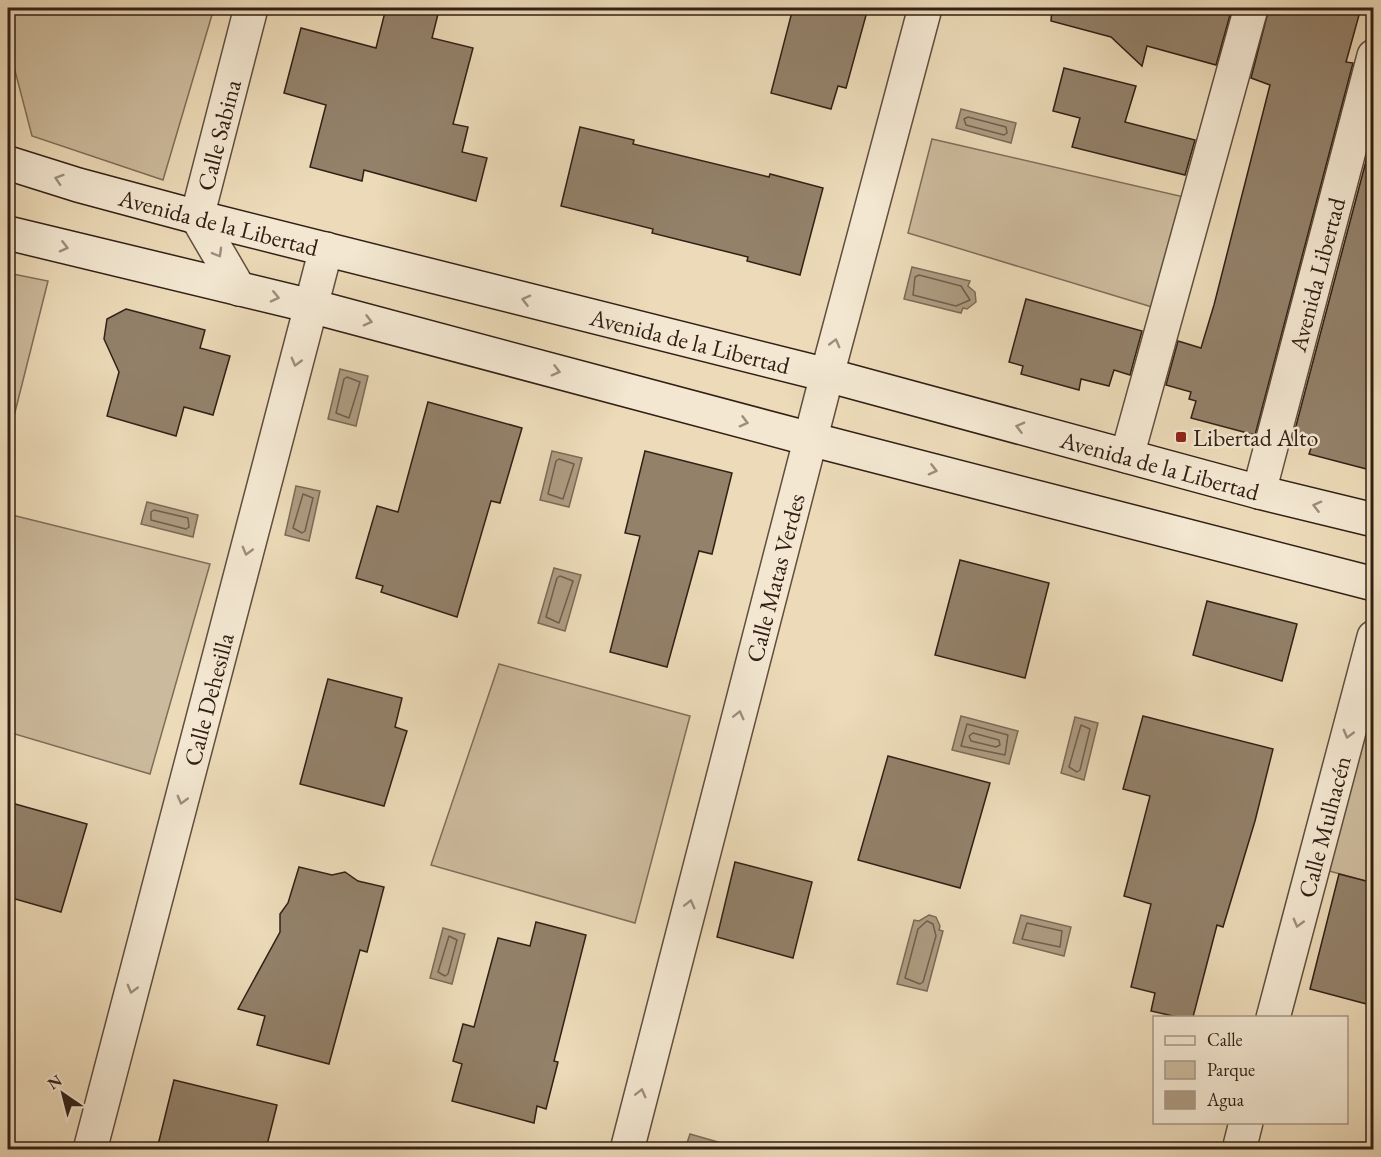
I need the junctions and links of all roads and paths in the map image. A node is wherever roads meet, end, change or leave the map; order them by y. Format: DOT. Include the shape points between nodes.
graph roads {
  1 [pos="251,8"];
  2 [pos="925,8"];
  3 [pos="1251,8"];
  4 [pos="1374,56"];
  5 [pos="8,163"];
  6 [pos="197,217"];
  7 [pos="8,233"];
  8 [pos="326,249"];
  9 [pos="239,289"];
  10 [pos="311,306"];
  11 [pos="827,375"];
  12 [pos="810,439"];
  13 [pos="1127,456"];
  14 [pos="1259,492"];
  15 [pos="1374,520"];
  16 [pos="1374,584"];
  17 [pos="1374,637"];
  18 [pos="1273,1016"];
  19 [pos="1245,1124"];
  20 [pos="90,1149"];
  21 [pos="627,1149"];
  22 [pos="1239,1149"];
  1 -- 6 [label="street, Calle Sabina"];
  11 -- 2 [label="street, Calle Matas Verdes, one-way"];
  3 -- 13 [label="street"];
  4 -- 14 [label="street, Avenida Libertad"];
  6 -- 5 [label="street, Avenida de la Libertad, one-way"];
  6 -- 8 [label="street, Avenida de la Libertad"];
  6 -- 9 [label="street, Calle Sabina, one-way"];
  7 -- 9 [label="street, one-way"];
  8 -- 10 [label="street, Calle Dehesilla"];
  11 -- 8 [label="street, Avenida de la Libertad, one-way"];
  9 -- 10 [label="street, one-way"];
  10 -- 12 [label="street, one-way"];
  10 -- 20 [label="street, Calle Dehesilla, one-way"];
  11 -- 12 [label="street, Calle Matas Verdes"];
  13 -- 11 [label="street, Avenida de la Libertad, one-way"];
  12 -- 16 [label="street, one-way"];
  21 -- 12 [label="street, Calle Matas Verdes, one-way"];
  13 -- 14 [label="street, Avenida de la Libertad"];
  15 -- 14 [label="street, Avenida de la Libertad, one-way"];
  17 -- 18 [label="street, Calle Mulhacén, one-way"];
  19 -- 22 [label="street"];
}
